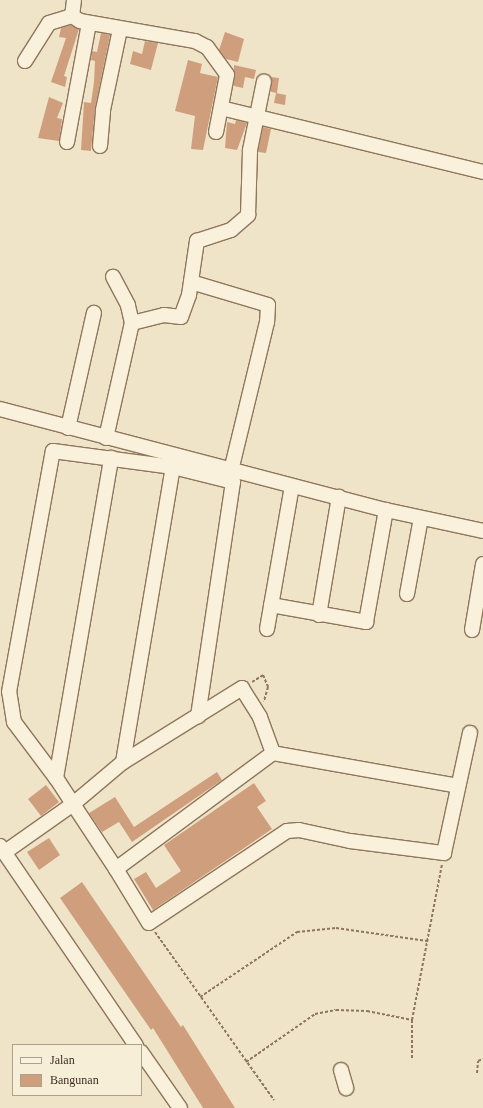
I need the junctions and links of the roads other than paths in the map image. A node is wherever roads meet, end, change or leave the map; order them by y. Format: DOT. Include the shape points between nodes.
graph roads {
  1 [pos="74,0"];
  2 [pos="72,16"];
  3 [pos="89,23"];
  4 [pos="120,29"];
  5 [pos="25,61"];
  6 [pos="264,81"];
  7 [pos="221,108"];
  8 [pos="257,117"];
  9 [pos="216,132"];
  10 [pos="67,142"];
  11 [pos="100,146"];
  12 [pos="483,172"];
  13 [pos="113,277"];
  14 [pos="191,282"];
  15 [pos="94,313"];
  16 [pos="132,323"];
  17 [pos="0,409"];
  18 [pos="68,428"];
  19 [pos="106,438"];
  20 [pos="112,458"];
  21 [pos="173,467"];
  22 [pos="231,471"];
  23 [pos="292,486"];
  24 [pos="339,497"];
  25 [pos="386,510"];
  26 [pos="421,518"];
  27 [pos="483,531"];
  28 [pos="483,564"];
  29 [pos="407,594"];
  30 [pos="271,605"];
  31 [pos="319,615"];
  32 [pos="267,629"];
  33 [pos="472,630"];
  34 [pos="198,716"];
  35 [pos="470,733"];
  36 [pos="273,753"];
  37 [pos="123,762"];
  38 [pos="56,778"];
  39 [pos="458,786"];
  40 [pos="73,804"];
  41 [pos="2,849"];
  42 [pos="116,869"];
  43 [pos="135,1044"];
  44 [pos="142,1053"];
  45 [pos="341,1070"];
  46 [pos="346,1088"];
  47 [pos="180,1108"];
  1 -- 2 [label="street"];
  2 -- 3 [label="street"];
  2 -- 5 [label="street" via="49,23"];
  3 -- 4 [label="street"];
  3 -- 10 [label="street"];
  4 -- 7 [label="street" via="201,43 226,70"];
  4 -- 11 [label="street" via="103,110"];
  6 -- 8 [label="street"];
  7 -- 8 [label="street"];
  7 -- 9 [label="street"];
  8 -- 12 [label="street"];
  8 -- 14 [label="street" via="248,166 248,214 231,230 197,241"];
  13 -- 16 [label="street" via="128,305"];
  14 -- 16 [label="street" via="181,317 164,315"];
  14 -- 22 [label="street" via="268,305 267,322"];
  15 -- 18 [label="street"];
  16 -- 19 [label="street"];
  17 -- 18 [label="street"];
  18 -- 19 [label="street"];
  19 -- 22 [label="street"];
  20 -- 21 [label="street"];
  20 -- 38 [label="street"];
  20 -- 38 [label="street" via="57,450 51,454 10,684 10,710 14,722"];
  21 -- 34 [label="street" via="233,482"];
  21 -- 37 [label="street"];
  22 -- 23 [label="street"];
  23 -- 24 [label="street"];
  23 -- 30 [label="street"];
  24 -- 25 [label="street"];
  24 -- 31 [label="street"];
  25 -- 26 [label="street"];
  25 -- 31 [label="street" via="366,622"];
  26 -- 27 [label="street"];
  26 -- 29 [label="street"];
  28 -- 33 [label="street"];
  30 -- 31 [label="street"];
  30 -- 32 [label="street"];
  34 -- 36 [label="street" via="242,688 260,717"];
  34 -- 37 [label="street"];
  35 -- 39 [label="street"];
  36 -- 39 [label="street"];
  36 -- 42 [label="street"];
  37 -- 40 [label="street"];
  38 -- 40 [label="street"];
  39 -- 42 [label="street" via="444,853 350,841 299,830 287,831 149,923"];
  40 -- 41 [label="street"];
  40 -- 42 [label="street"];
  41 -- 43 [label="street"];
  44 -- 47 [label="street"];
  45 -- 46 [label="street"];
}
